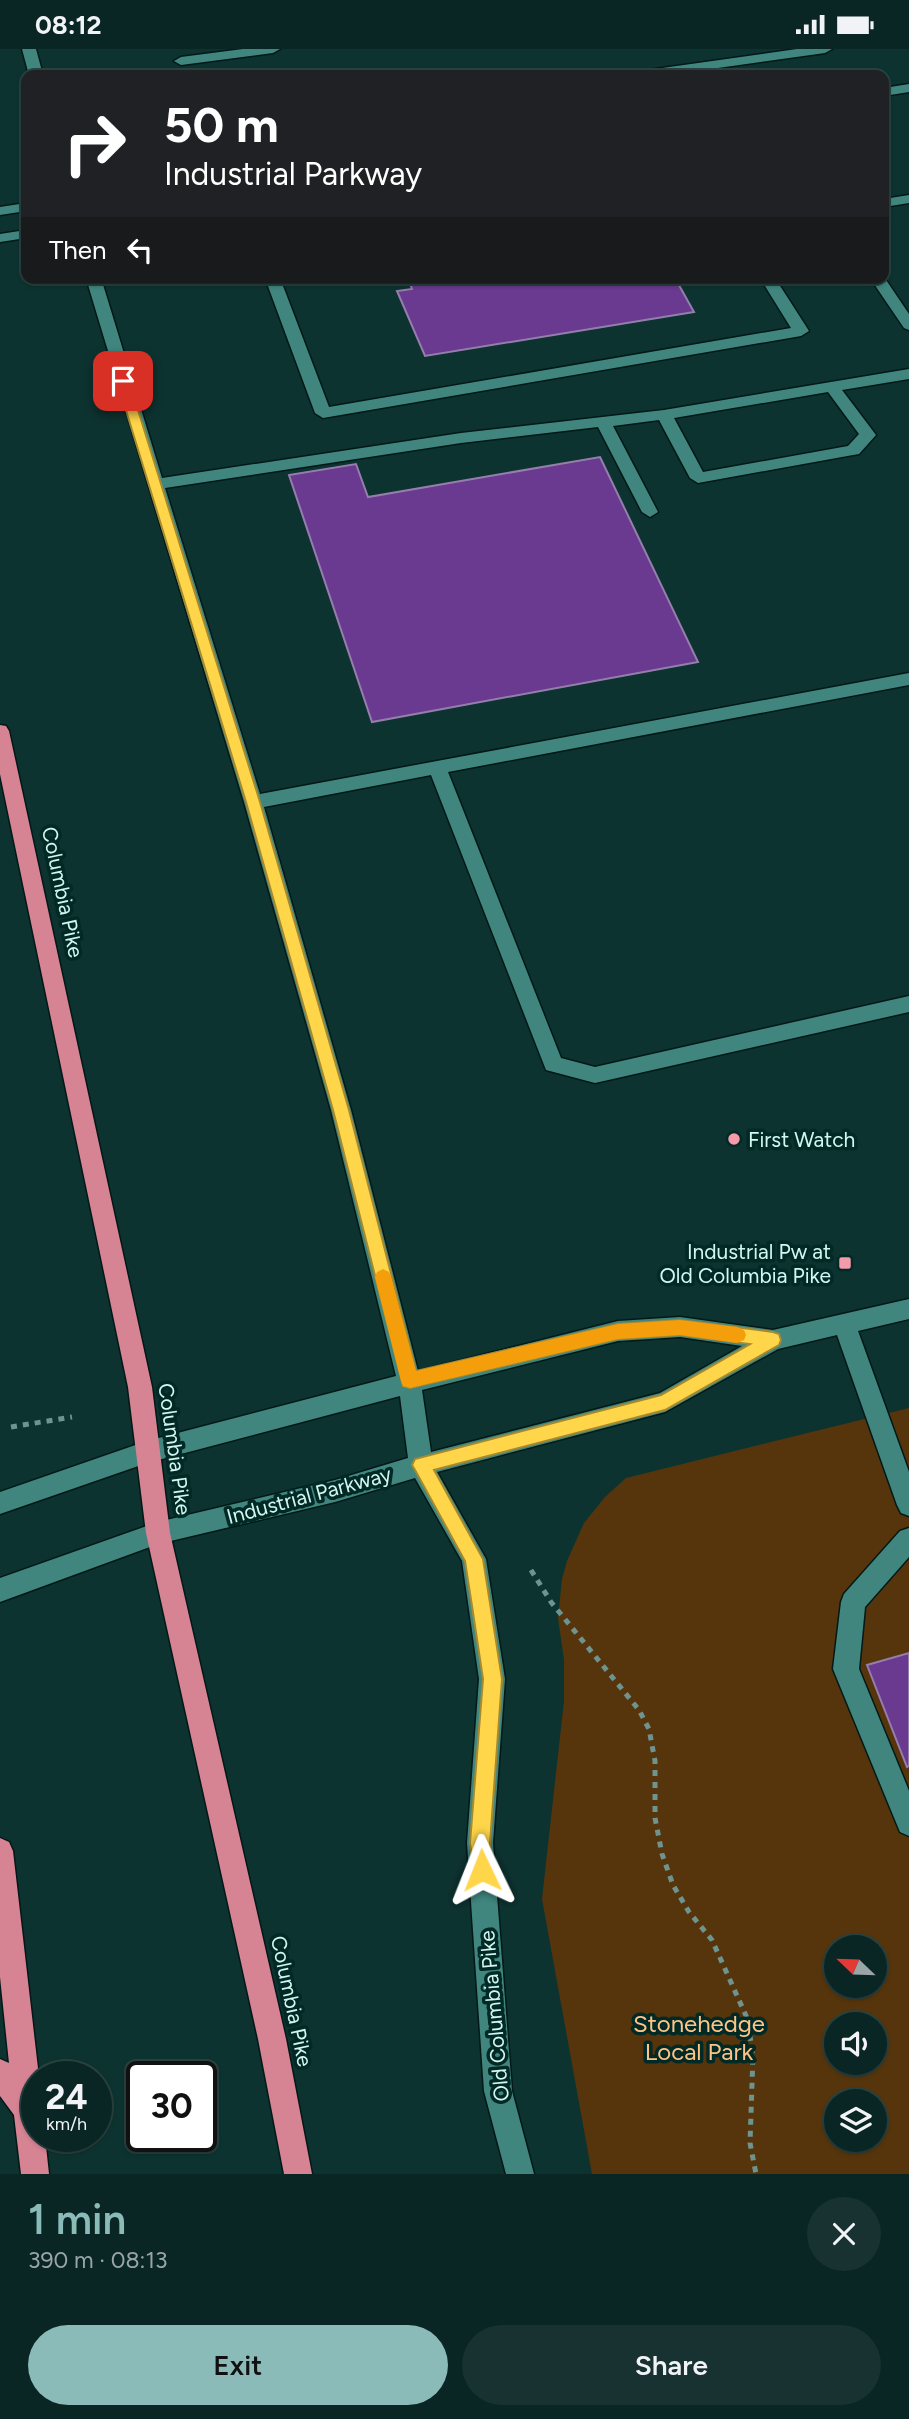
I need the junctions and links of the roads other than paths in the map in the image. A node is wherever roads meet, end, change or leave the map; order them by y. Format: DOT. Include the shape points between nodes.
graph roads {
  1 [pos="29,49"];
  2 [pos="273,49"];
  3 [pos="709,49"];
  4 [pos="825,49"];
  5 [pos="237,51"];
  6 [pos="205,54"];
  7 [pos="179,55"];
  8 [pos="35,70"];
  9 [pos="724,70"];
  10 [pos="909,88"];
  11 [pos="889,91"];
  12 [pos="909,199"];
  13 [pos="889,202"];
  14 [pos="21,208"];
  15 [pos="0,211"];
  16 [pos="21,235"];
  17 [pos="0,237"];
  18 [pos="95,284"];
  19 [pos="274,284"];
  20 [pos="772,284"];
  21 [pos="881,284"];
  22 [pos="909,325"];
  23 [pos="909,374"];
  24 [pos="832,387"];
  25 [pos="664,415"];
  26 [pos="603,421"];
  27 [pos="154,484"];
  28 [pos="650,512"];
  29 [pos="909,679"];
  30 [pos="0,731"];
  31 [pos="437,768"];
  32 [pos="253,802"];
  33 [pos="909,1004"];
  34 [pos="909,1309"];
  35 [pos="844,1324"];
  36 [pos="773,1340"];
  37 [pos="410,1381"];
  38 [pos="147,1452"];
  39 [pos="421,1465"];
  40 [pos="0,1503"];
  41 [pos="909,1505"];
  42 [pos="158,1533"];
  43 [pos="909,1539"];
  44 [pos="0,1590"];
  45 [pos="909,1823"];
  46 [pos="0,1850"];
  47 [pos="21,2061"];
  48 [pos="0,2073"];
  49 [pos="21,2100"];
  50 [pos="32,2152"];
  51 [pos="35,2174"];
  52 [pos="298,2174"];
  53 [pos="520,2174"];
  1 -- 8 [label="street"];
  2 -- 5 [label="street"];
  3 -- 9 [label="street"];
  4 -- 9 [label="street"];
  5 -- 6 [label="street"];
  6 -- 7 [label="street"];
  10 -- 11 [label="street"];
  12 -- 13 [label="street"];
  14 -- 15 [label="street"];
  16 -- 17 [label="street"];
  18 -- 27 [label="street, Old Columbia Pike"];
  19 -- 20 [label="street" via="323,412 801,331"];
  21 -- 22 [label="street"];
  23 -- 24 [label="street"];
  24 -- 25 [label="street"];
  24 -- 25 [label="street" via="868,435 853,450 698,478"];
  25 -- 26 [label="street"];
  26 -- 27 [label="street"];
  26 -- 28 [label="street"];
  27 -- 32 [label="street, Old Columbia Pike"];
  29 -- 31 [label="street"];
  30 -- 38 [label="highway, Columbia Pike" via="139,1387"];
  31 -- 32 [label="street"];
  31 -- 33 [label="street" via="553,1064 594,1075"];
  32 -- 37 [label="street, Old Columbia Pike" via="341,1110"];
  34 -- 35 [label="street, Industrial Parkway"];
  35 -- 36 [label="street, Industrial Parkway"];
  35 -- 41 [label="street"];
  36 -- 37 [label="street, Industrial Parkway" via="680,1327 618,1331"];
  36 -- 39 [label="street, Industrial Parkway" via="665,1402"];
  37 -- 38 [label="street, Industrial Parkway"];
  37 -- 39 [label="street, Old Columbia Pike"];
  38 -- 40 [label="street, Industrial Parkway"];
  38 -- 42 [label="highway, Columbia Pike"];
  39 -- 42 [label="street, Industrial Parkway"];
  39 -- 53 [label="street, Old Columbia Pike" via="474,1559 492,1679 480,1843 498,2091"];
  42 -- 44 [label="street, Industrial Parkway"];
  42 -- 52 [label="highway, Columbia Pike"];
  43 -- 45 [label="street" via="853,1602 846,1668"];
  46 -- 47 [label="highway"];
  48 -- 49 [label="highway"];
  50 -- 51 [label="highway"];
}
